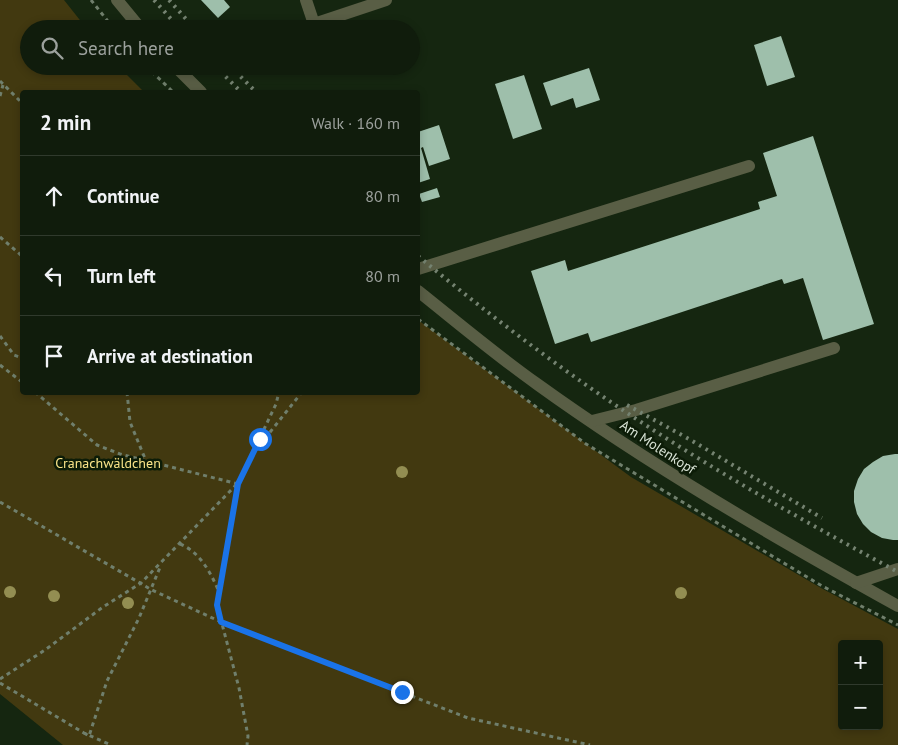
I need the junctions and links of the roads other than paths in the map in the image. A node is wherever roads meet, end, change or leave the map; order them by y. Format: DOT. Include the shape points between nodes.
graph roads {
  1 [pos="117,0"];
  2 [pos="306,0"];
  3 [pos="386,0"];
  4 [pos="134,20"];
  5 [pos="313,20"];
  6 [pos="326,20"];
  7 [pos="185,75"];
  8 [pos="199,90"];
  9 [pos="749,166"];
  10 [pos="420,268"];
  11 [pos="420,293"];
  12 [pos="834,348"];
  13 [pos="592,421"];
  14 [pos="898,569"];
  15 [pos="856,583"];
  16 [pos="898,606"];
  1 -- 4 [label="street"];
  2 -- 5 [label="street"];
  3 -- 6 [label="street"];
  7 -- 8 [label="street"];
  9 -- 10 [label="street"];
  11 -- 13 [label="street, Am Molenkopf" via="530,379"];
  12 -- 13 [label="street"];
  13 -- 15 [label="street, Am Molenkopf" via="722,507"];
  14 -- 15 [label="street"];
  15 -- 16 [label="street, Am Molenkopf"];
}
